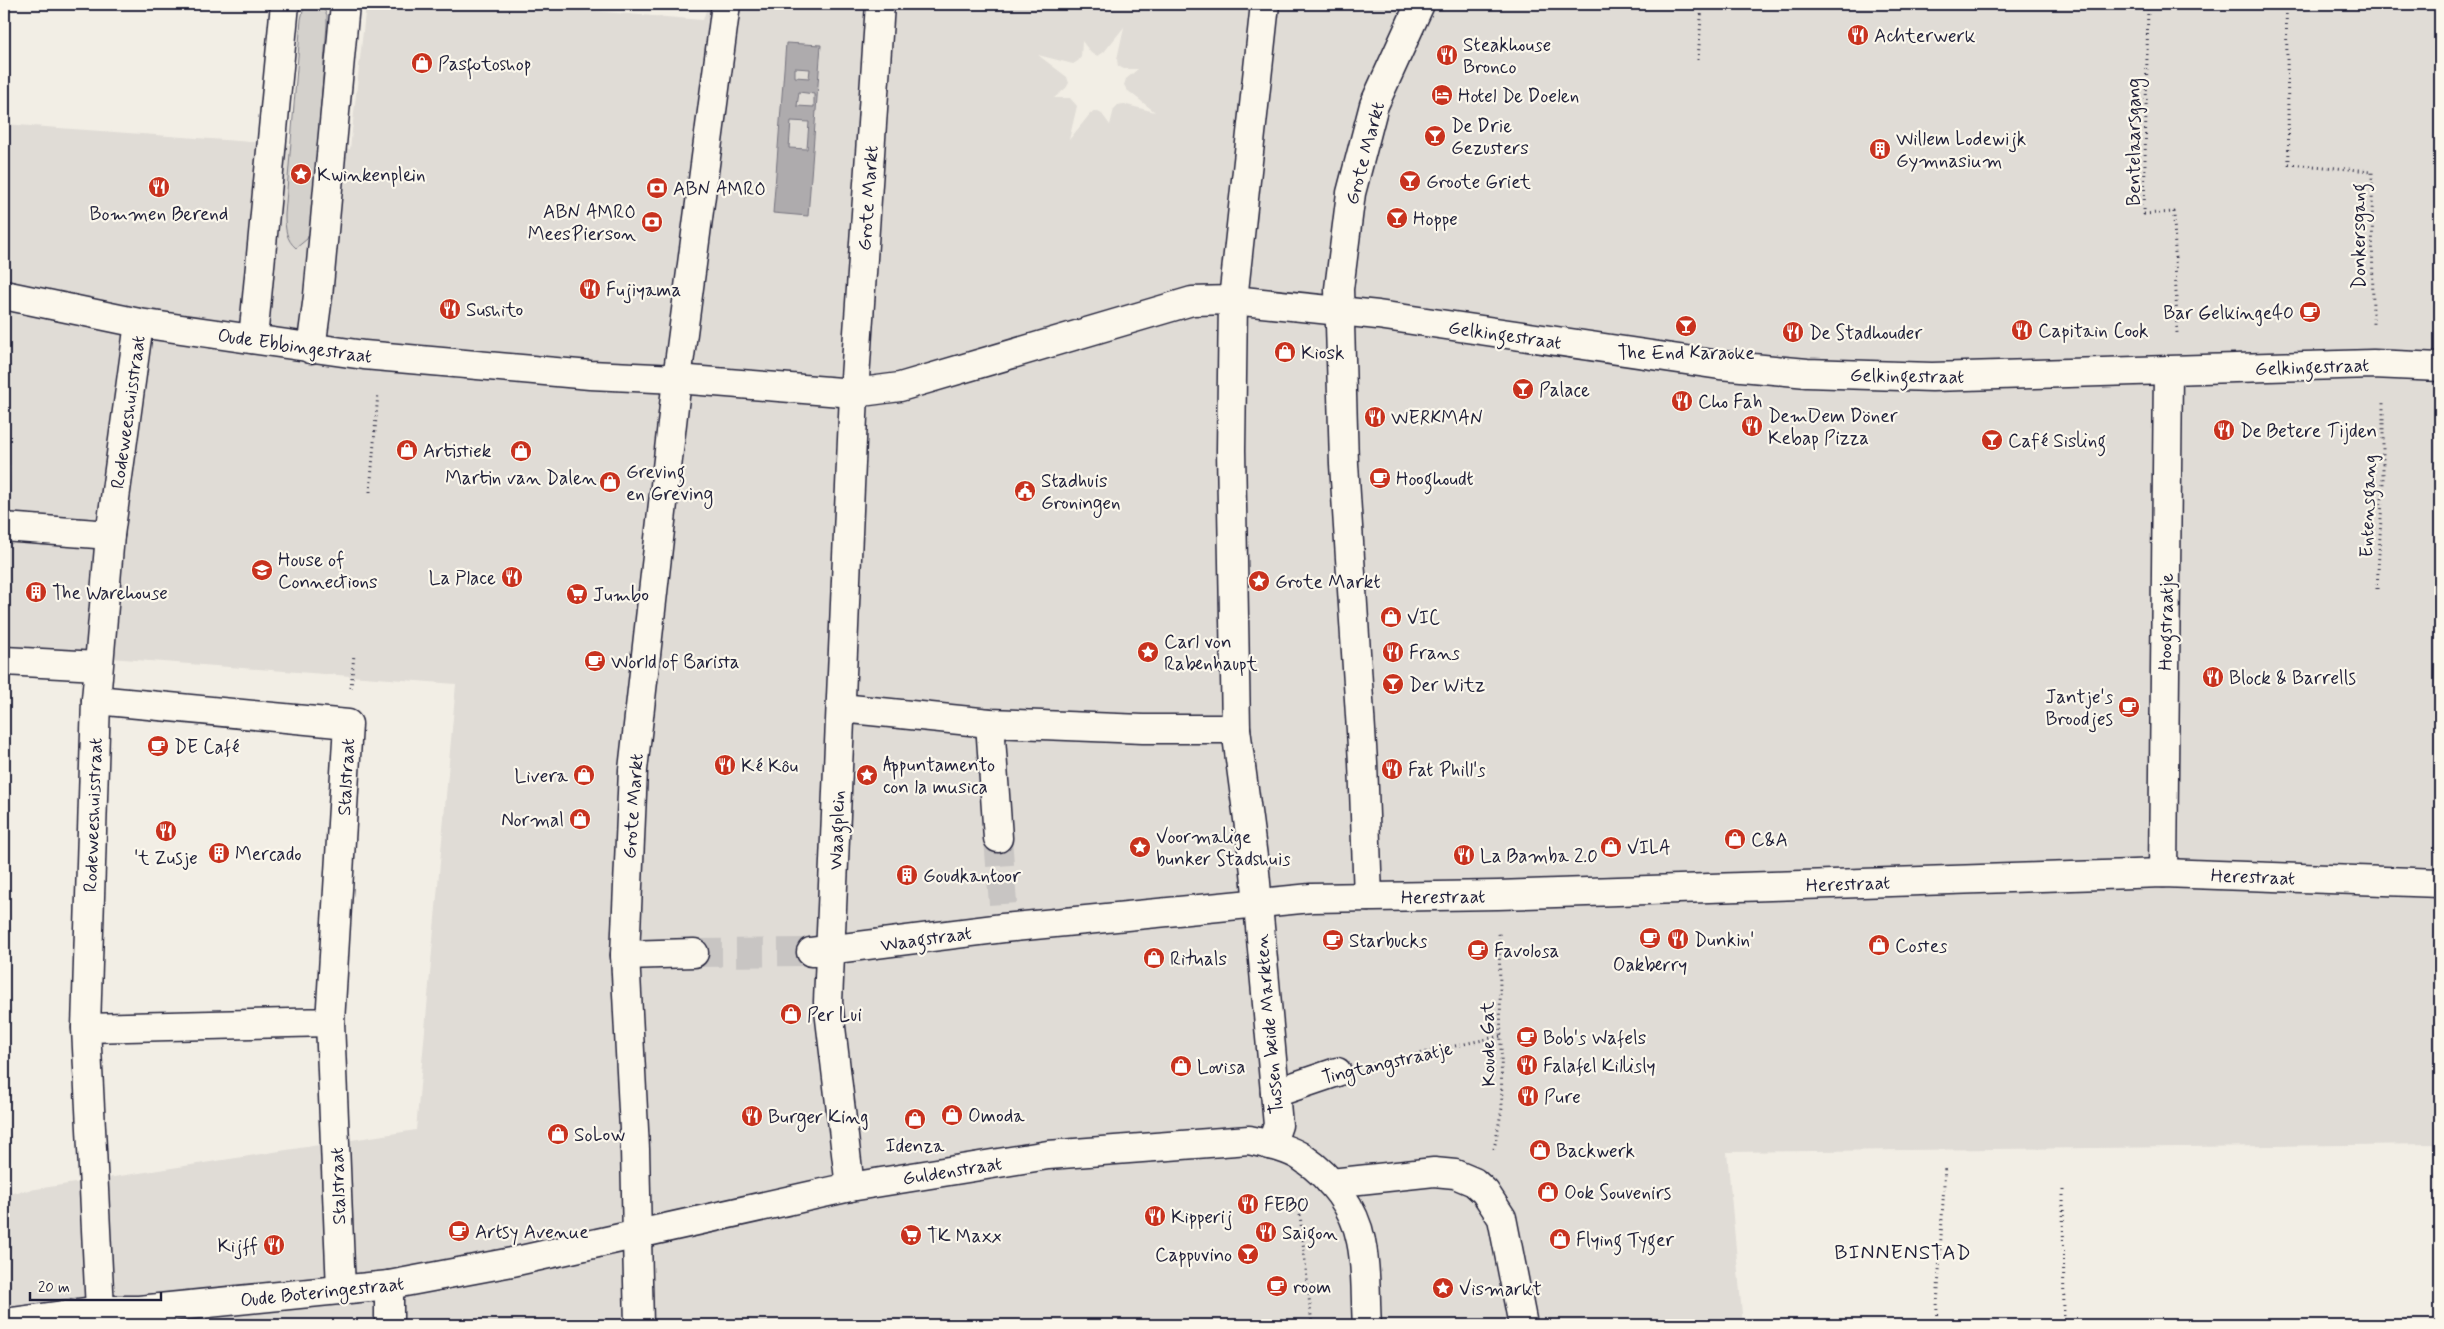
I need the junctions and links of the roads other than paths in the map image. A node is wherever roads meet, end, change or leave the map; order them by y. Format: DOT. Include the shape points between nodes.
graph roads {
  1 [pos="285,4"];
  2 [pos="345,4"];
  3 [pos="726,4"];
  4 [pos="880,4"];
  5 [pos="1265,4"];
  6 [pos="1420,4"];
  7 [pos="4,295"];
  8 [pos="1232,300"];
  9 [pos="1339,311"];
  10 [pos="139,322"];
  11 [pos="253,340"];
  12 [pos="311,349"];
  13 [pos="2440,367"];
  14 [pos="2173,371"];
  15 [pos="677,379"];
  16 [pos="854,393"];
  17 [pos="4,527"];
  18 [pos="110,535"];
  19 [pos="4,661"];
  20 [pos="98,666"];
  21 [pos="96,700"];
  22 [pos="841,708"];
  23 [pos="990,723"];
  24 [pos="1236,728"];
  25 [pos="998,838"];
  26 [pos="2163,873"];
  27 [pos="2440,883"];
  28 [pos="1368,897"];
  29 [pos="1256,902"];
  30 [pos="821,951"];
  31 [pos="694,953"];
  32 [pos="625,955"];
  33 [pos="330,1022"];
  34 [pos="86,1028"];
  35 [pos="1337,1072"];
  36 [pos="1275,1093"];
  37 [pos="1271,1145"];
  38 [pos="1331,1183"];
  39 [pos="850,1187"];
  40 [pos="637,1234"];
  41 [pos="389,1285"];
  42 [pos="340,1290"];
  43 [pos="100,1310"];
  44 [pos="4,1323"];
  45 [pos="389,1325"];
  46 [pos="639,1325"];
  47 [pos="1368,1325"];
  48 [pos="1523,1325"];
  1 -- 11 [label="street"];
  2 -- 12 [label="street"];
  3 -- 15 [label="street, Grote Markt"];
  4 -- 16 [label="street, Grote Markt"];
  5 -- 8 [label="street"];
  6 -- 9 [label="street, Grote Markt" via="1374,105 1351,193"];
  7 -- 10 [label="street, Oude Ebbingestraat"];
  8 -- 9 [label="street"];
  8 -- 16 [label="street" via="1192,301 900,387"];
  8 -- 24 [label="street, Tussen beide Markten"];
  9 -- 14 [label="street, Gelkingestraat" via="1720,365 1807,374 1932,377"];
  9 -- 28 [label="street, Grote Markt" via="1344,464"];
  10 -- 11 [label="street, Oude Ebbingestraat"];
  10 -- 18 [label="street, Rodeweeshuisstraat"];
  11 -- 12 [label="street, Oude Ebbingestraat"];
  12 -- 15 [label="street, Oude Ebbingestraat" via="590,375"];
  13 -- 14 [label="street, Gelkingestraat" via="2379,365"];
  14 -- 26 [label="street, Hoogstraatje"];
  15 -- 16 [label="street"];
  15 -- 32 [label="street, Grote Markt" via="633,770"];
  16 -- 22 [label="street, Grote Markt"];
  17 -- 18 [label="street"];
  18 -- 20 [label="street, Rodeweeshuisstraat"];
  19 -- 20 [label="street"];
  20 -- 21 [label="street, Rodeweeshuisstraat"];
  21 -- 33 [label="street, Stalstraat" via="348,724"];
  21 -- 34 [label="street, Rodeweeshuisstraat"];
  22 -- 23 [label="street"];
  22 -- 30 [label="street, Waagplein"];
  23 -- 24 [label="street" via="1143,730"];
  23 -- 25 [label="street"];
  24 -- 29 [label="street, Tussen beide Markten"];
  26 -- 27 [label="street, Herestraat"];
  26 -- 28 [label="street, Herestraat"];
  28 -- 29 [label="street, Herestraat"];
  29 -- 30 [label="street, Waagstraat" via="1003,916"];
  29 -- 36 [label="street, Tussen beide Markten"];
  30 -- 39 [label="street"];
  31 -- 32 [label="street"];
  32 -- 40 [label="street, Grote Markt"];
  33 -- 34 [label="street"];
  33 -- 42 [label="street, Stalstraat"];
  34 -- 43 [label="street, Rodeweeshuisstraat"];
  35 -- 36 [label="street, Tingtangstraatje"];
  36 -- 37 [label="street, Tussen beide Markten" via="1278,1125"];
  37 -- 38 [label="street" via="1302,1158"];
  37 -- 39 [label="street, Guldenstraat" via="1249,1140 1048,1155"];
  38 -- 47 [label="street" via="1353,1217 1361,1241"];
  38 -- 48 [label="street" via="1434,1172 1455,1174 1474,1182 1485,1192 1502,1218"];
  39 -- 40 [label="street, Guldenstraat"];
  40 -- 41 [label="street, Oude Boteringestraat"];
  40 -- 46 [label="street, Grote Markt"];
  41 -- 42 [label="street, Oude Boteringestraat"];
  41 -- 45 [label="street"];
  42 -- 43 [label="street, Oude Boteringestraat" via="139,1310"];
  43 -- 44 [label="street, Oude Boteringestraat"];
}
